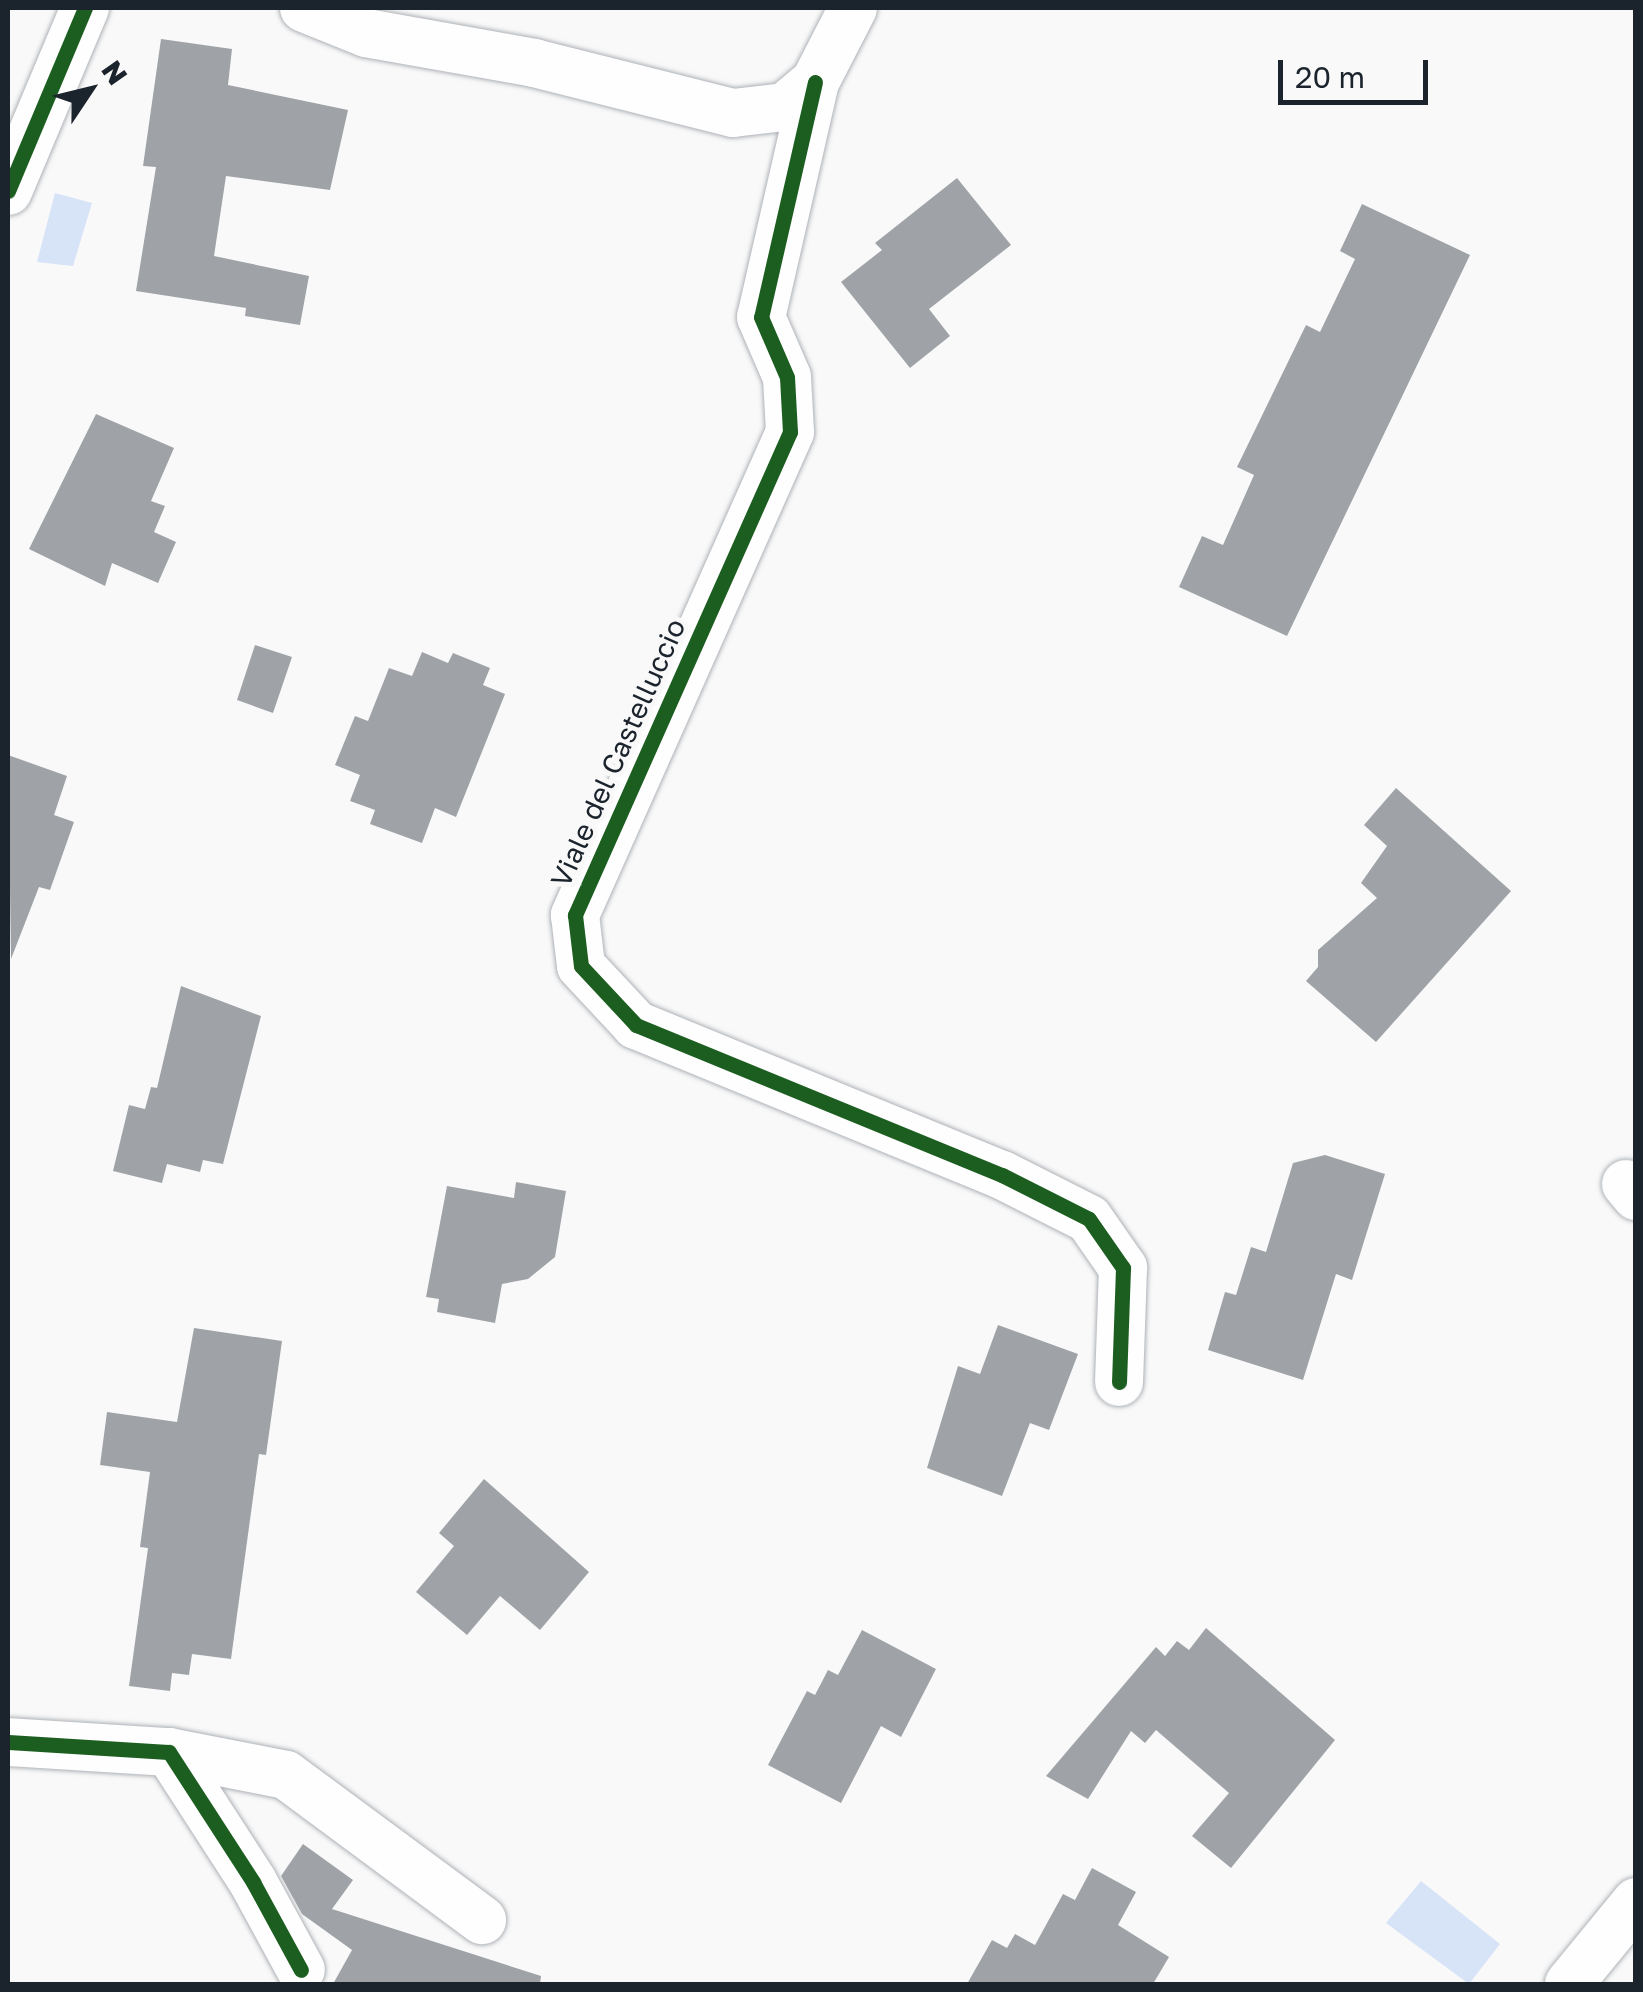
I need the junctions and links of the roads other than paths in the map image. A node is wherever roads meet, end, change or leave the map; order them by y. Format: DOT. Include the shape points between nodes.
graph roads {
  1 [pos="85,8"];
  2 [pos="304,8"];
  3 [pos="853,8"];
  4 [pos="815,82"];
  5 [pos="8,191"];
  6 [pos="1118,1382"];
  7 [pos="8,1742"];
  8 [pos="169,1752"];
  9 [pos="1636,1902"];
  10 [pos="482,1920"];
  11 [pos="301,1970"];
  12 [pos="1569,1984"];
  1 -- 5 [label="street"];
  2 -- 4 [label="street, Viale del Castelluccio" via="366,33 534,63 733,114 785,107"];
  3 -- 4 [label="street, Viale del Castelluccio"];
  4 -- 6 [label="street, Viale del Castelluccio" via="761,316 787,377 790,432 575,914 580,966 636,1026 1002,1175 1090,1219 1123,1268"];
  7 -- 8 [label="street"];
  8 -- 10 [label="street" via="286,1774"];
  8 -- 11 [label="street"];
  9 -- 12 [label="street"];
}
